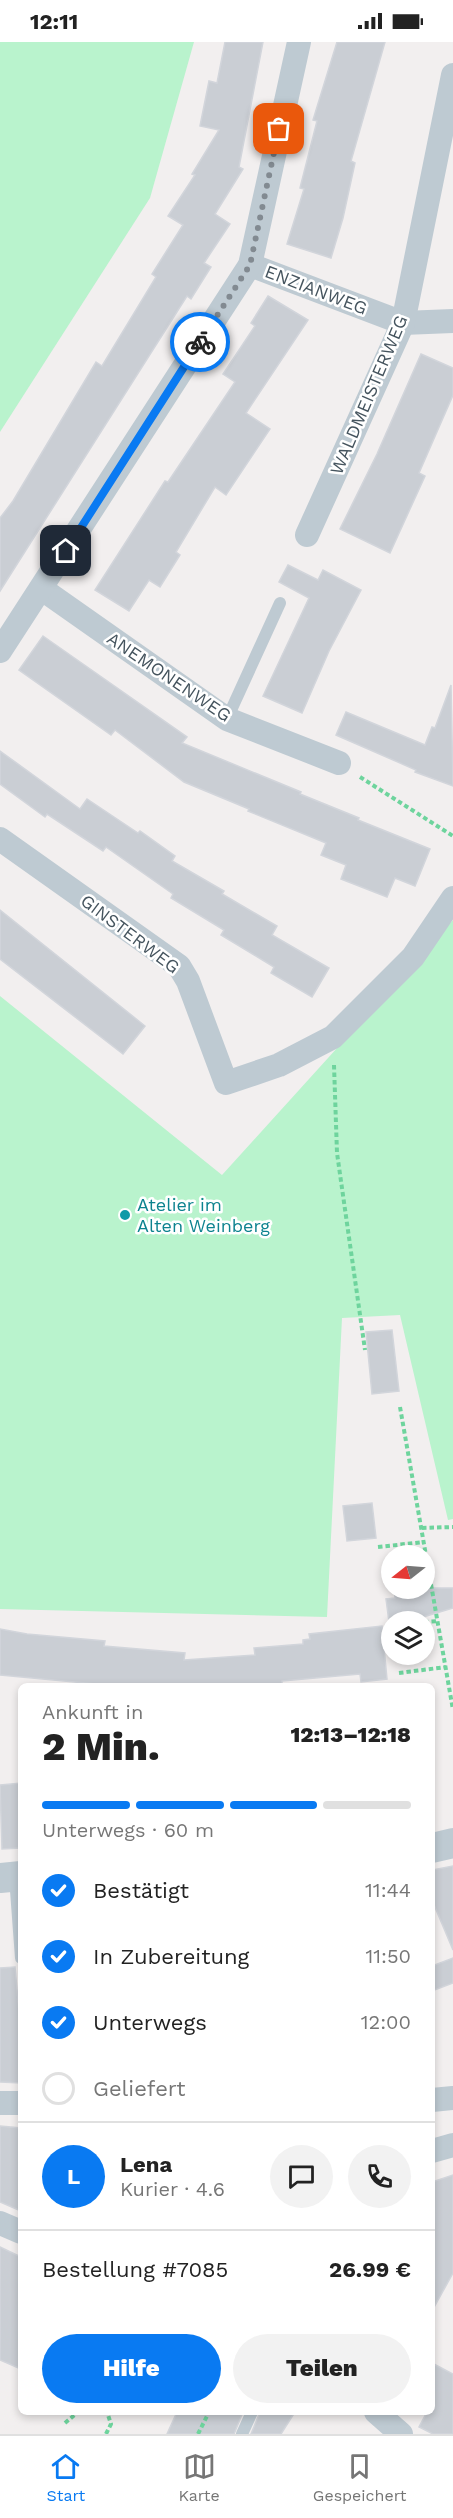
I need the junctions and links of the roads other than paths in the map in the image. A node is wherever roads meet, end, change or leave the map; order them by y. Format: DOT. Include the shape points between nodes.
graph roads {
  1 [pos="299,42"];
  2 [pos="453,75"];
  3 [pos="250,265"];
  4 [pos="453,321"];
  5 [pos="403,323"];
  6 [pos="308,535"];
  7 [pos="42,589"];
  8 [pos="280,603"];
  9 [pos="0,651"];
  10 [pos="226,719"];
  11 [pos="339,764"];
  12 [pos="0,839"];
  13 [pos="453,898"];
  14 [pos="453,1843"];
  15 [pos="435,1847"];
  16 [pos="12,1877"];
  17 [pos="18,1931"];
  18 [pos="453,2098"];
  19 [pos="435,2100"];
  20 [pos="0,2103"];
  21 [pos="18,2103"];
  22 [pos="453,2145"];
  23 [pos="435,2150"];
  24 [pos="0,2223"];
  25 [pos="18,2231"];
  26 [pos="251,2415"];
  27 [pos="379,2415"];
  28 [pos="242,2434"];
  29 [pos="401,2434"];
  1 -- 3 [label="street"];
  2 -- 5 [label="street, WALDMEISTERWEG"];
  3 -- 5 [label="street, ENZIANWEG"];
  3 -- 7 [label="street"];
  4 -- 5 [label="street, ENZIANWEG"];
  5 -- 6 [label="street, WALDMEISTERWEG"];
  7 -- 9 [label="street"];
  7 -- 10 [label="street, ANEMONENWEG"];
  8 -- 10 [label="lane"];
  10 -- 11 [label="street, ANEMONENWEG"];
  12 -- 13 [label="street, GINSTERWEG" via="179,966 226,1083 279,1065 333,1037 413,957"];
  14 -- 15 [label="street"];
  16 -- 17 [label="lane"];
  18 -- 19 [label="street"];
  20 -- 21 [label="street"];
  22 -- 23 [label="street"];
  24 -- 25 [label="street"];
  26 -- 28 [label="lane"];
  27 -- 29 [label="street"];
}
